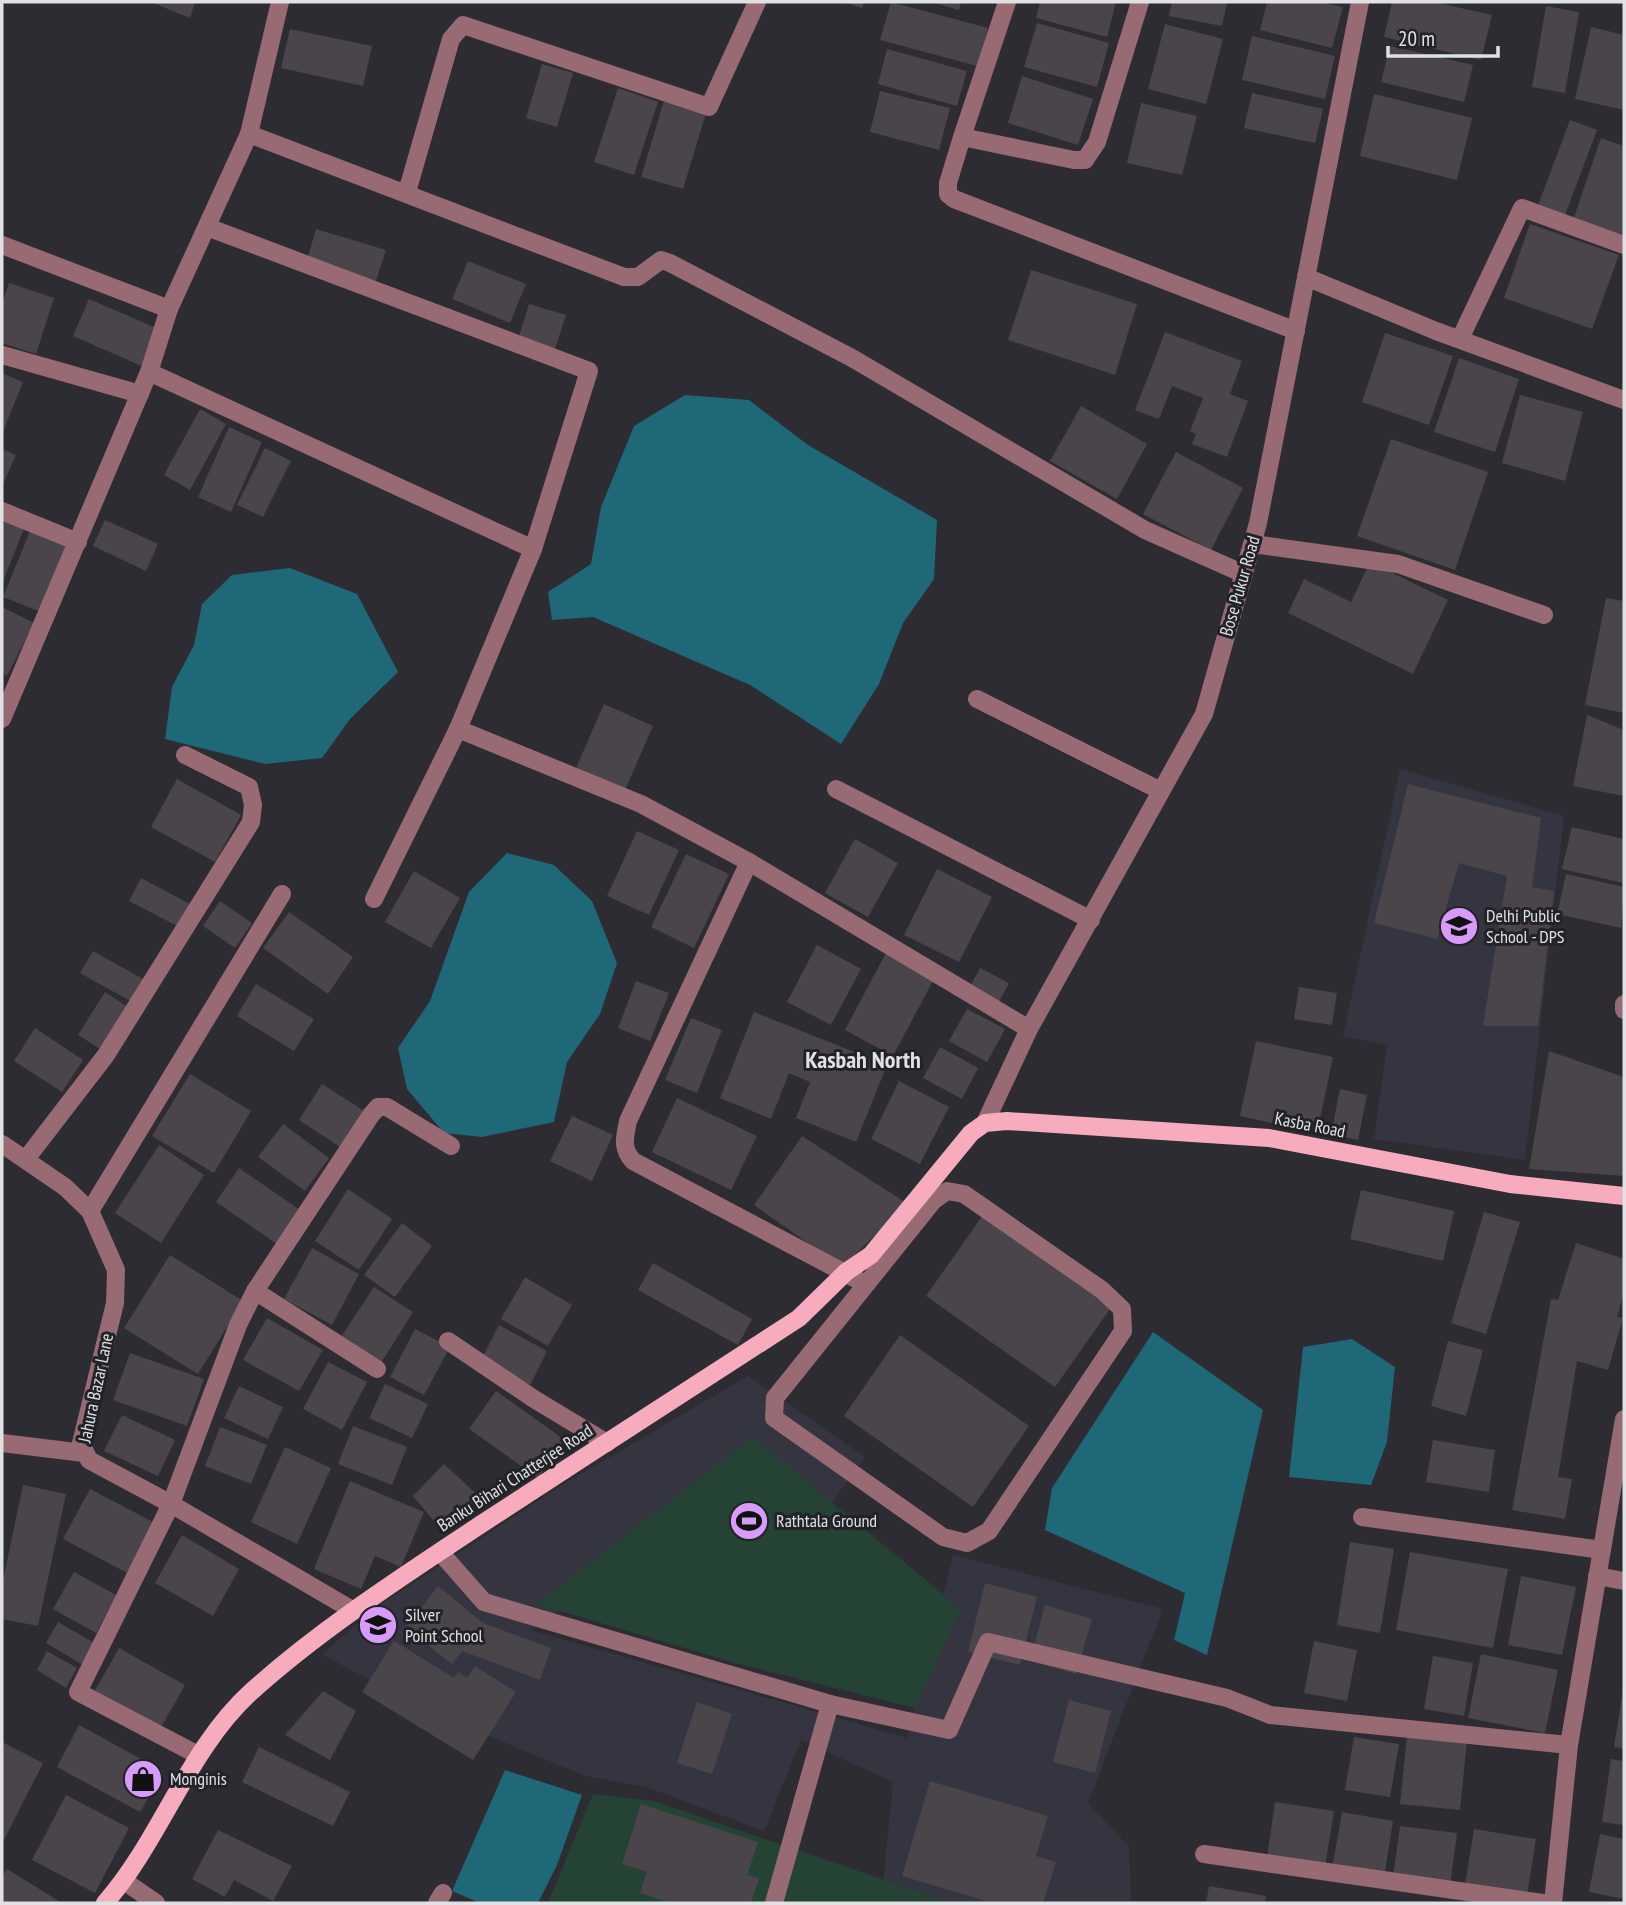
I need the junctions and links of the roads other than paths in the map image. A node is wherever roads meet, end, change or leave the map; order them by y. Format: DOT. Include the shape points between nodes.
graph roads {
  1 [pos="280,2"];
  2 [pos="757,2"];
  3 [pos="1007,2"];
  4 [pos="1140,2"];
  5 [pos="1360,2"];
  6 [pos="249,134"];
  7 [pos="962,137"];
  8 [pos="407,192"];
  9 [pos="207,227"];
  10 [pos="2,245"];
  11 [pos="1624,245"];
  12 [pos="1306,277"];
  13 [pos="169,309"];
  14 [pos="1296,331"];
  15 [pos="1460,339"];
  16 [pos="2,355"];
  17 [pos="149,372"];
  18 [pos="140,394"];
  19 [pos="1624,400"];
  20 [pos="2,511"];
  21 [pos="78,542"];
  22 [pos="1253,544"];
  23 [pos="533,549"];
  24 [pos="1244,574"];
  25 [pos="1544,615"];
  26 [pos="8,688"];
  27 [pos="977,699"];
  28 [pos="2,719"];
  29 [pos="458,729"];
  30 [pos="185,755"];
  31 [pos="836,789"];
  32 [pos="1161,791"];
  33 [pos="749,862"];
  34 [pos="282,894"];
  35 [pos="374,899"];
  36 [pos="1091,920"];
  37 [pos="1624,1004"];
  38 [pos="1624,1010"];
  39 [pos="1029,1029"];
  40 [pos="985,1123"];
  41 [pos="2,1144"];
  42 [pos="451,1146"];
  43 [pos="26,1160"];
  44 [pos="1624,1196"];
  45 [pos="90,1211"];
  46 [pos="846,1272"];
  47 [pos="865,1285"];
  48 [pos="255,1291"];
  49 [pos="448,1340"];
  50 [pos="377,1369"];
  51 [pos="1624,1419"];
  52 [pos="2,1443"];
  53 [pos="607,1443"];
  54 [pos="83,1453"];
  55 [pos="172,1504"];
  56 [pos="1362,1517"];
  57 [pos="1602,1550"];
  58 [pos="440,1552"];
  59 [pos="1597,1576"];
  60 [pos="1624,1581"];
  61 [pos="354,1611"];
  62 [pos="830,1704"];
  63 [pos="1569,1745"];
  64 [pos="198,1755"];
  65 [pos="1204,1854"];
  66 [pos="124,1881"];
  67 [pos="104,1903"];
  68 [pos="156,1903"];
  69 [pos="774,1903"];
  70 [pos="1543,1903"];
  71 [pos="1553,1903"];
  1 -- 6 [label="street"];
  2 -- 8 [label="street" via="709,107 463,25 452,38"];
  3 -- 7 [label="street"];
  4 -- 7 [label="street" via="1097,142 1085,160"];
  5 -- 12 [label="street, Bose Pukur Road"];
  6 -- 8 [label="street"];
  6 -- 9 [label="street"];
  7 -- 14 [label="street" via="948,183 948,194 954,199"];
  8 -- 24 [label="street" via="624,277 638,277 661,260 670,263 852,358 1145,530"];
  9 -- 13 [label="street"];
  9 -- 23 [label="street" via="589,371"];
  10 -- 13 [label="street"];
  11 -- 15 [label="street" via="1522,208"];
  12 -- 14 [label="street, Bose Pukur Road"];
  12 -- 15 [label="street"];
  13 -- 17 [label="street"];
  14 -- 22 [label="street, Bose Pukur Road"];
  15 -- 19 [label="street"];
  16 -- 18 [label="street"];
  17 -- 18 [label="street"];
  17 -- 23 [label="street"];
  18 -- 21 [label="street"];
  20 -- 21 [label="street"];
  21 -- 26 [label="street"];
  22 -- 24 [label="street, Bose Pukur Road"];
  22 -- 25 [label="street" via="1398,564"];
  23 -- 29 [label="street"];
  24 -- 32 [label="street, Bose Pukur Road" via="1203,714"];
  26 -- 28 [label="street"];
  27 -- 32 [label="street"];
  29 -- 33 [label="street" via="641,804"];
  29 -- 35 [label="street"];
  30 -- 43 [label="street" via="249,788 251,822 106,1055"];
  31 -- 36 [label="street"];
  32 -- 36 [label="street, Bose Pukur Road"];
  33 -- 39 [label="street"];
  33 -- 46 [label="street" via="628,1121 626,1153 736,1217"];
  34 -- 45 [label="street"];
  36 -- 39 [label="street, Bose Pukur Road"];
  37 -- 38 [label="street"];
  39 -- 40 [label="street, Bose Pukur Road"];
  40 -- 44 [label="main road, Kasba Road" via="1243,1135 1510,1184"];
  40 -- 46 [label="main road, Banku Bihari Chatterjee Road" via="971,1133 871,1255"];
  41 -- 43 [label="street, Jahura Bazar Lane"];
  42 -- 48 [label="street" via="387,1107 378,1107"];
  43 -- 45 [label="street, Jahura Bazar Lane"];
  45 -- 54 [label="street, Jahura Bazar Lane" via="116,1270 117,1287 81,1443"];
  46 -- 47 [label="street"];
  46 -- 53 [label="main road, Banku Bihari Chatterjee Road" via="799,1318"];
  47 -- 47 [label="street" via="775,1398 774,1418 943,1537 967,1543 989,1531 1123,1331 1122,1308 964,1194 947,1191 933,1201"];
  48 -- 50 [label="street"];
  48 -- 55 [label="street"];
  49 -- 53 [label="street"];
  51 -- 57 [label="street"];
  52 -- 54 [label="street"];
  53 -- 58 [label="main road, Banku Bihari Chatterjee Road"];
  54 -- 55 [label="street, Jahura Bazar Lane"];
  55 -- 61 [label="street, Jahura Bazar Lane"];
  55 -- 64 [label="street" via="78,1692"];
  56 -- 57 [label="street"];
  57 -- 59 [label="street"];
  58 -- 61 [label="main road, Banku Bihari Chatterjee Road"];
  58 -- 62 [label="street" via="484,1602"];
  59 -- 60 [label="street"];
  59 -- 63 [label="street"];
  61 -- 64 [label="main road, Banku Bihari Chatterjee Road" via="252,1691"];
  62 -- 63 [label="street" via="949,1730 988,1642 1227,1698 1270,1715"];
  62 -- 69 [label="street"];
  63 -- 71 [label="street"];
  64 -- 66 [label="main road, Banku Bihari Chatterjee Road"];
  65 -- 70 [label="street"];
  66 -- 67 [label="main road, Banku Bihari Chatterjee Road"];
  66 -- 68 [label="street"];
}
